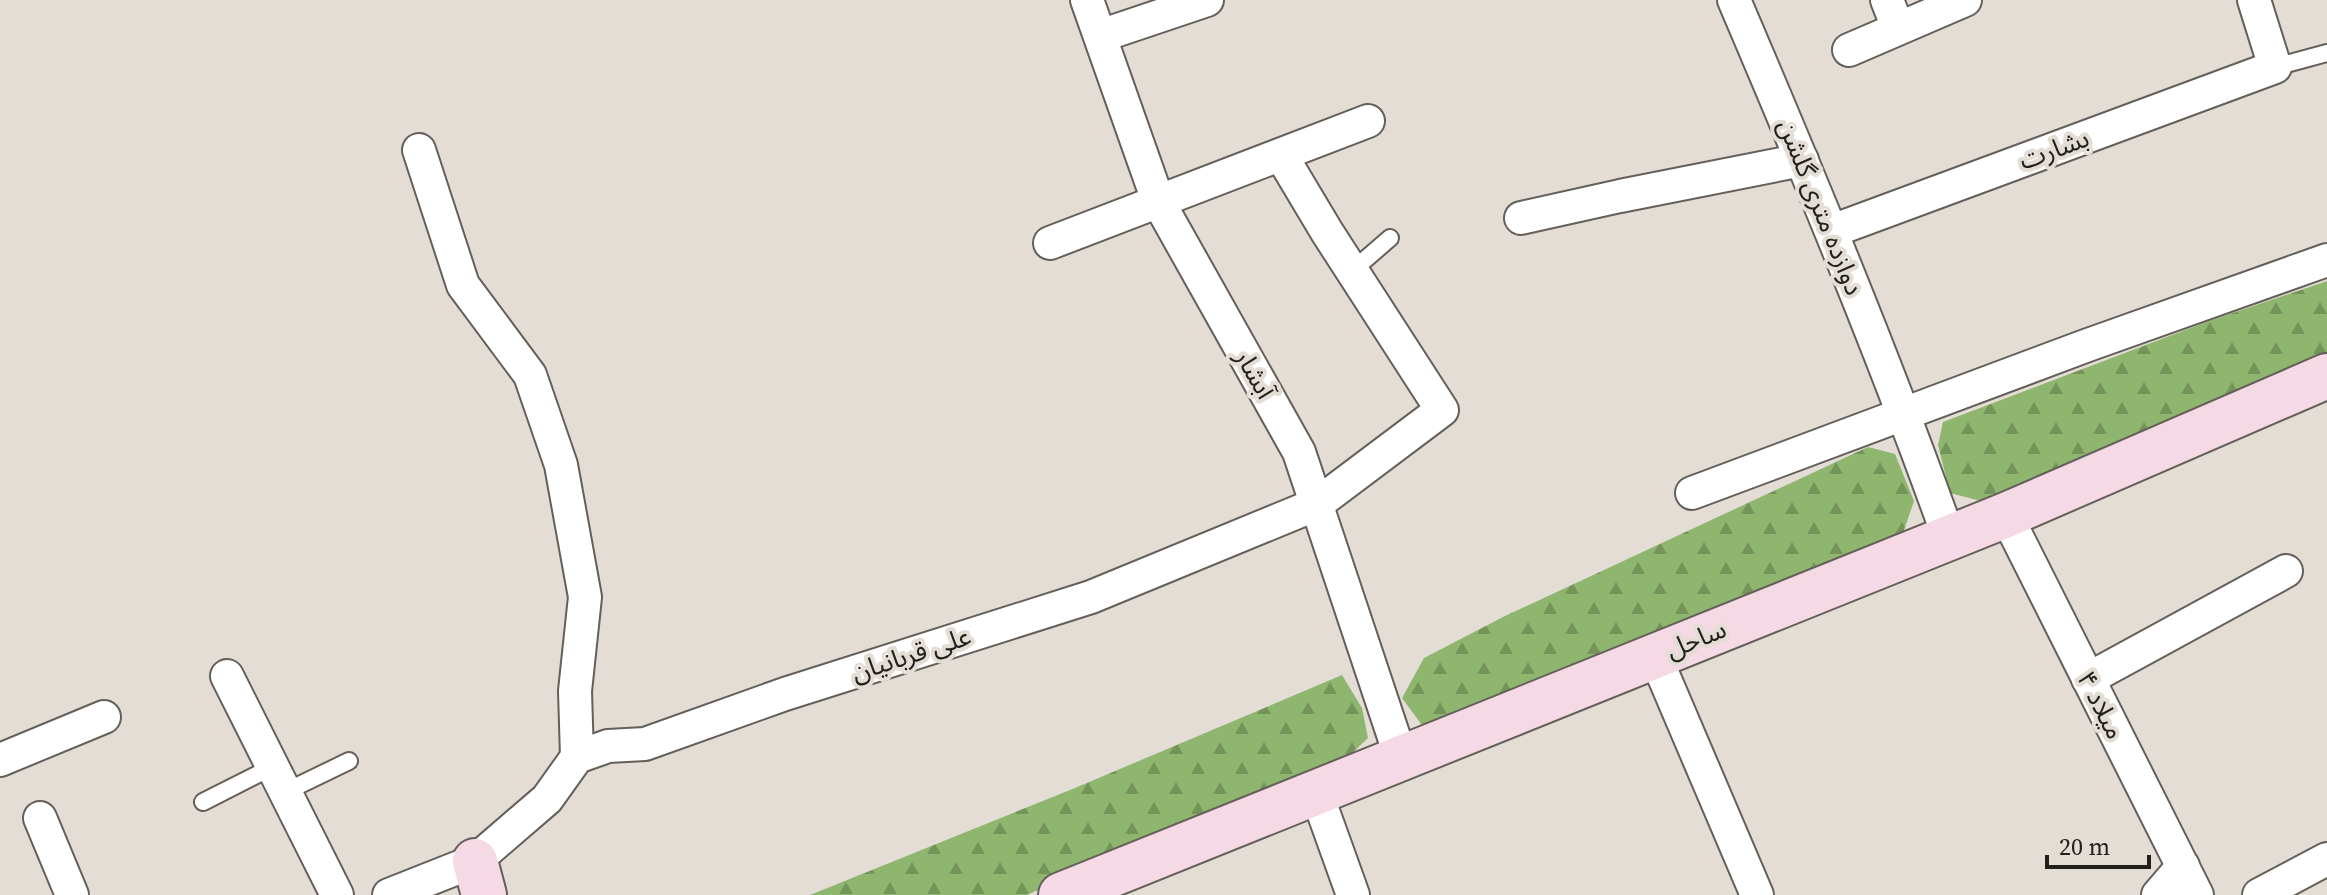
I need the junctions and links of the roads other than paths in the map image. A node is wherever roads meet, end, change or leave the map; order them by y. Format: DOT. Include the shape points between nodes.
graph roads {
  1 [pos="1087,0"];
  2 [pos="1207,0"];
  3 [pos="1734,0"];
  4 [pos="1965,0"];
  5 [pos="2254,0"];
  6 [pos="1893,14"];
  7 [pos="1100,36"];
  8 [pos="1849,50"];
  9 [pos="2327,53"];
  10 [pos="2275,67"];
  11 [pos="1368,121"];
  12 [pos="419,150"];
  13 [pos="1281,155"];
  14 [pos="1802,160"];
  15 [pos="1158,201"];
  16 [pos="1521,218"];
  17 [pos="1832,231"];
  18 [pos="1390,238"];
  19 [pos="1050,243"];
  20 [pos="2327,260"];
  21 [pos="1352,271"];
  22 [pos="2327,376"];
  23 [pos="1905,415"];
  24 [pos="1692,493"];
  25 [pos="1317,504"];
  26 [pos="2006,515"];
  27 [pos="1949,538"];
  28 [pos="2286,571"];
  29 [pos="1655,656"];
  30 [pos="227,676"];
  31 [pos="2088,679"];
  32 [pos="104,717"];
  33 [pos="577,757"];
  34 [pos="1401,758"];
  35 [pos="0,760"];
  36 [pos="349,761"];
  37 [pos="279,779"];
  38 [pos="1316,792"];
  39 [pos="203,802"];
  40 [pos="40,818"];
  41 [pos="2327,859"];
  42 [pos="2183,866"];
  43 [pos="479,878"];
  44 [pos="1071,893"];
  45 [pos="72,895"];
  46 [pos="337,895"];
  47 [pos="389,895"];
  48 [pos="1353,895"];
  49 [pos="1757,895"];
  50 [pos="2158,895"];
  51 [pos="2197,895"];
  52 [pos="2259,895"];
  1 -- 7 [label="street, آبشار"];
  2 -- 7 [label="street"];
  3 -- 14 [label="street, دوازده متری گلشن"];
  4 -- 6 [label="street"];
  5 -- 10 [label="street"];
  6 -- 8 [label="street"];
  7 -- 15 [label="street, آبشار"];
  9 -- 10 [label="lane"];
  10 -- 17 [label="street, بشارت"];
  11 -- 13 [label="street"];
  12 -- 33 [label="street" via="463,285 530,375 561,465 585,597 575,691"];
  13 -- 15 [label="street"];
  13 -- 21 [label="street"];
  14 -- 16 [label="street"];
  14 -- 17 [label="street, دوازده متری گلشن"];
  15 -- 19 [label="street"];
  15 -- 25 [label="street, آبشار" via="1299,452"];
  17 -- 23 [label="street, دوازده متری گلشن"];
  18 -- 21 [label="lane"];
  20 -- 23 [label="street"];
  21 -- 25 [label="street, علی قربانیان" via="1442,410"];
  22 -- 26 [label="street, ساحل"];
  23 -- 24 [label="street"];
  23 -- 27 [label="street, دوازده متری گلشن"];
  25 -- 33 [label="street, علی قربانیان" via="1091,597 645,744 608,746"];
  25 -- 34 [label="street, آبشار"];
  26 -- 27 [label="street, ساحل"];
  26 -- 31 [label="street, میلاد ۴"];
  27 -- 29 [label="street, ساحل"];
  28 -- 31 [label="street"];
  29 -- 34 [label="street, ساحل"];
  29 -- 49 [label="street"];
  30 -- 37 [label="street"];
  31 -- 42 [label="street, میلاد ۴"];
  32 -- 35 [label="street"];
  33 -- 43 [label="street"];
  34 -- 38 [label="street, ساحل"];
  36 -- 37 [label="lane"];
  37 -- 39 [label="lane"];
  37 -- 46 [label="street"];
  38 -- 44 [label="street, ساحل"];
  38 -- 48 [label="street"];
  40 -- 45 [label="street"];
  41 -- 52 [label="street"];
  42 -- 50 [label="street"];
  42 -- 51 [label="street, میلاد ۴"];
  43 -- 47 [label="street"];
}
